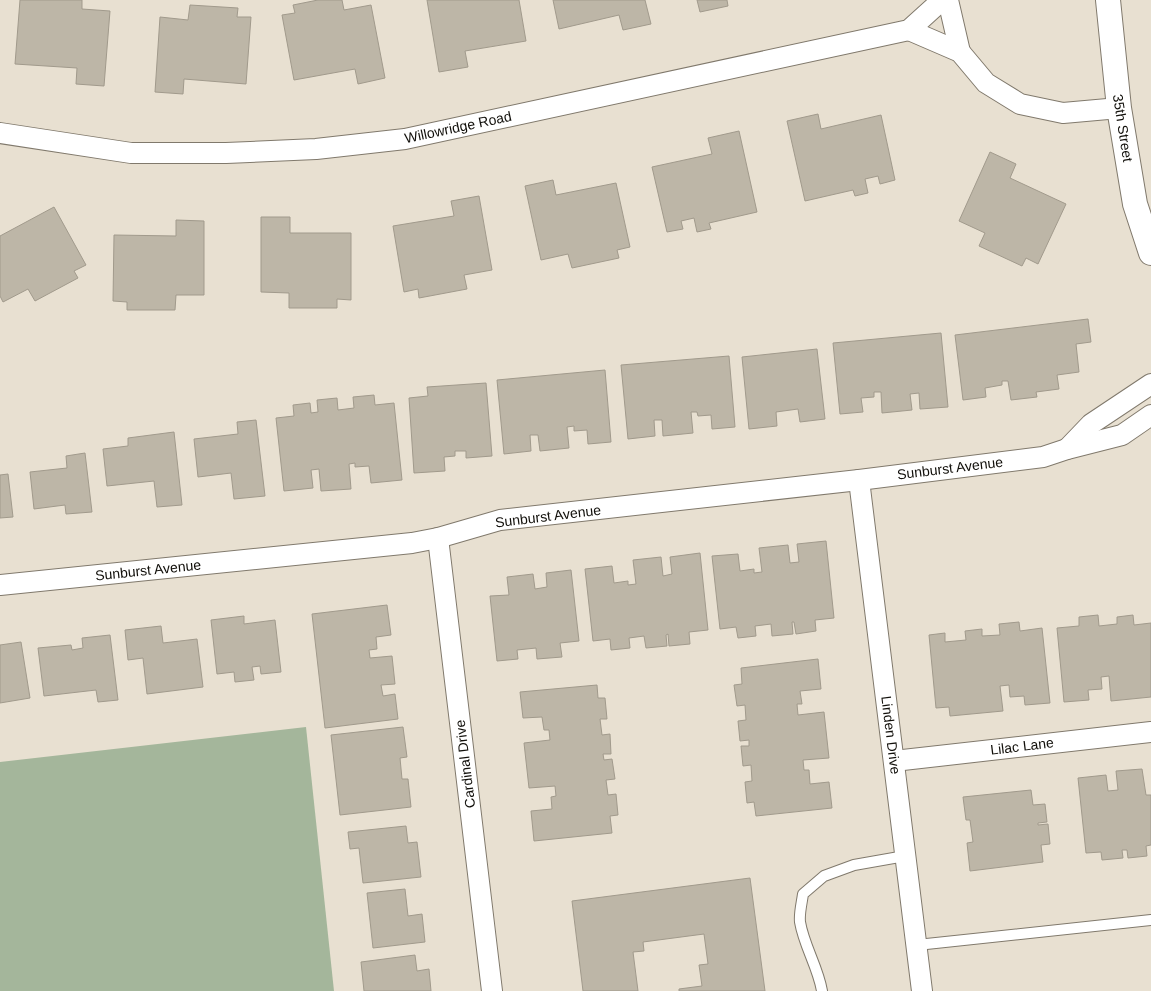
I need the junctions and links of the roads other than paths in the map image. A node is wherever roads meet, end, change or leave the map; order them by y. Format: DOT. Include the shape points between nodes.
graph roads {
  1 [pos="942,0"];
  2 [pos="948,0"];
  3 [pos="1108,0"];
  4 [pos="909,30"];
  5 [pos="960,52"];
  6 [pos="1119,108"];
  7 [pos="0,133"];
  8 [pos="1151,253"];
  9 [pos="1151,384"];
  10 [pos="1151,415"];
  11 [pos="1067,448"];
  12 [pos="859,480"];
  13 [pos="438,538"];
  14 [pos="0,585"];
  15 [pos="1151,732"];
  16 [pos="894,761"];
  17 [pos="905,856"];
  18 [pos="1151,920"];
  19 [pos="917,945"];
  20 [pos="492,991"];
  21 [pos="822,991"];
  22 [pos="922,991"];
  1 -- 4 [label="street"];
  2 -- 5 [label="street"];
  3 -- 6 [label="street, 35th Street"];
  4 -- 5 [label="street"];
  4 -- 7 [label="street, Willowridge Road" via="404,139 316,149 131,153"];
  5 -- 6 [label="street" via="986,83 1020,104 1064,113"];
  6 -- 8 [label="street, 35th Street" via="1136,204"];
  9 -- 11 [label="street, Sunburst Avenue" via="1091,424"];
  10 -- 11 [label="street, Sunburst Avenue" via="1122,435"];
  11 -- 12 [label="street, Sunburst Avenue" via="1043,457"];
  12 -- 13 [label="street, Sunburst Avenue" via="500,520"];
  12 -- 16 [label="street, Linden Drive"];
  13 -- 14 [label="street, Sunburst Avenue"];
  13 -- 20 [label="street, Cardinal Drive"];
  15 -- 16 [label="street, Lilac Lane"];
  16 -- 17 [label="street, Linden Drive"];
  17 -- 19 [label="street, Linden Drive"];
  17 -- 21 [label="lane" via="854,865 824,876 803,894 800,920"];
  18 -- 19 [label="lane"];
  19 -- 22 [label="street, Linden Drive"];
}
